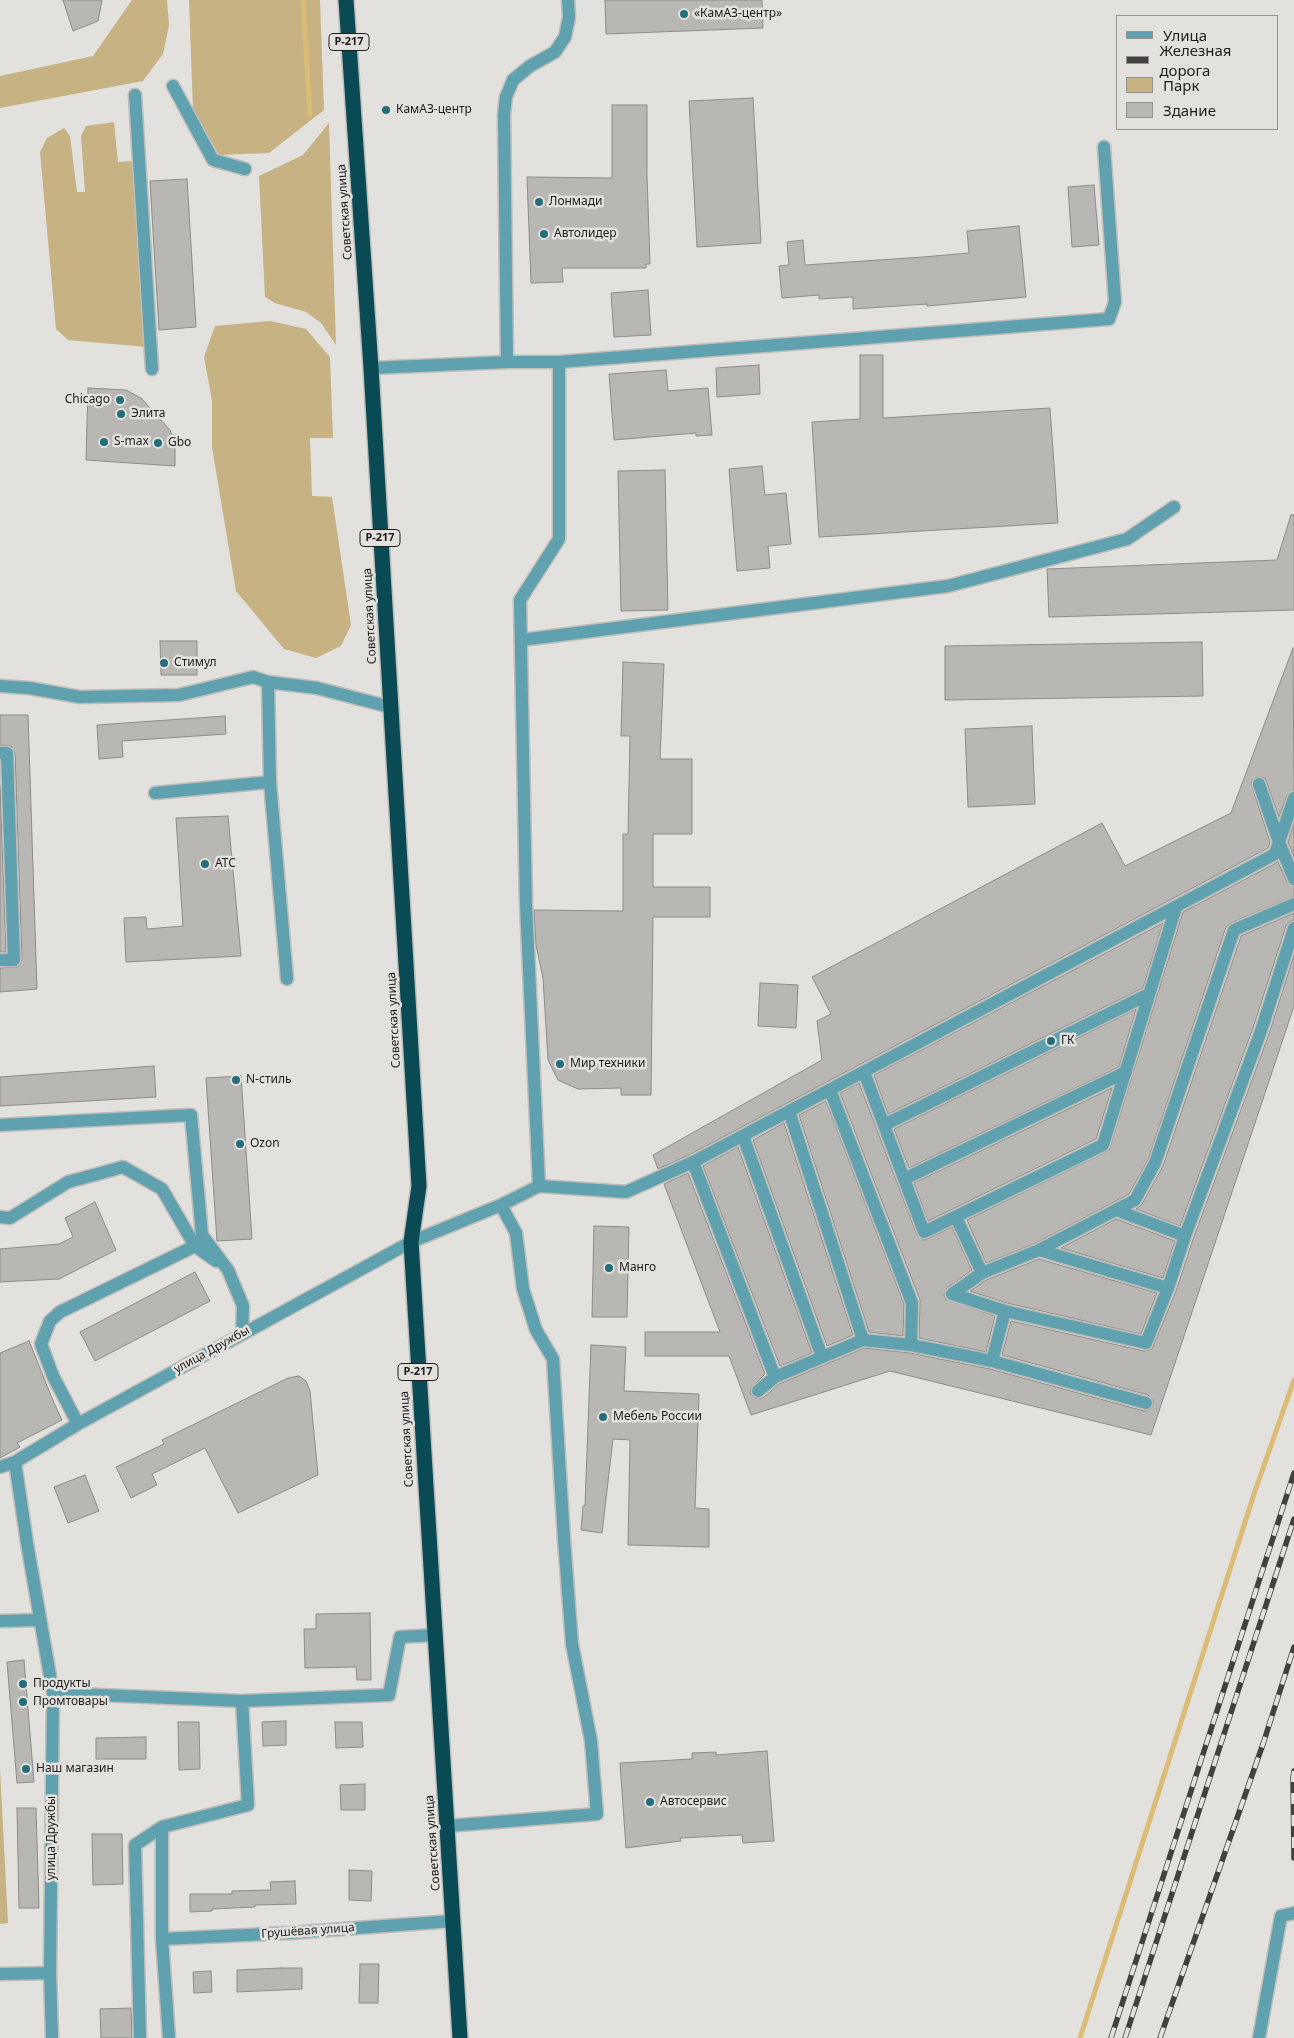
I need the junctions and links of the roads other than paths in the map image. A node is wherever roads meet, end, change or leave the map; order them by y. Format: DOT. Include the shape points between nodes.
graph roads {
  1 [pos="346,0"];
  2 [pos="568,0"];
  3 [pos="173,86"];
  4 [pos="136,95"];
  5 [pos="1104,147"];
  6 [pos="246,169"];
  7 [pos="507,362"];
  8 [pos="559,362"];
  9 [pos="371,368"];
  10 [pos="152,369"];
  11 [pos="1174,507"];
  12 [pos="521,640"];
  13 [pos="268,682"];
  14 [pos="0,686"];
  15 [pos="390,707"];
  16 [pos="0,753"];
  17 [pos="270,782"];
  18 [pos="1259,784"];
  19 [pos="155,793"];
  20 [pos="1294,798"];
  21 [pos="1279,842"];
  22 [pos="1294,879"];
  23 [pos="1294,904"];
  24 [pos="1176,906"];
  25 [pos="1294,928"];
  26 [pos="0,960"];
  27 [pos="287,979"];
  28 [pos="1149,994"];
  29 [pos="864,1072"];
  30 [pos="1126,1072"];
  31 [pos="830,1090"];
  32 [pos="789,1111"];
  33 [pos="0,1125"];
  34 [pos="884,1126"];
  35 [pos="743,1136"];
  36 [pos="693,1162"];
  37 [pos="904,1179"];
  38 [pos="539,1186"];
  39 [pos="501,1205"];
  40 [pos="1116,1210"];
  41 [pos="0,1217"];
  42 [pos="956,1217"];
  43 [pos="1185,1236"];
  44 [pos="411,1242"];
  45 [pos="195,1246"];
  46 [pos="1039,1250"];
  47 [pos="228,1270"];
  48 [pos="982,1273"];
  49 [pos="1168,1288"];
  50 [pos="1005,1310"];
  51 [pos="242,1334"];
  52 [pos="863,1340"];
  53 [pos="911,1345"];
  54 [pos="822,1357"];
  55 [pos="992,1362"];
  56 [pos="775,1377"];
  57 [pos="758,1391"];
  58 [pos="1146,1403"];
  59 [pos="78,1424"];
  60 [pos="15,1462"];
  61 [pos="0,1467"];
  62 [pos="40,1620"];
  63 [pos="0,1621"];
  64 [pos="434,1635"];
  65 [pos="53,1693"];
  66 [pos="242,1701"];
  67 [pos="447,1826"];
  68 [pos="162,1827"];
  69 [pos="1294,1913"];
  70 [pos="453,1922"];
  71 [pos="162,1939"];
  72 [pos="50,1973"];
  73 [pos="0,1974"];
  74 [pos="52,2038"];
  75 [pos="140,2038"];
  76 [pos="169,2038"];
  77 [pos="460,2038"];
  78 [pos="1259,2038"];
  1 -- 9 [label="highway, Советская улица / Р-217"];
  2 -- 7 [label="street" via="565,36 555,52 513,80 506,97"];
  3 -- 6 [label="street" via="213,160"];
  4 -- 10 [label="street"];
  5 -- 8 [label="street" via="1115,302 1109,319"];
  7 -- 8 [label="street"];
  7 -- 9 [label="street"];
  8 -- 12 [label="street" via="559,539 520,600"];
  9 -- 15 [label="highway, Советская улица / Р-217"];
  11 -- 12 [label="street" via="1127,539 948,586"];
  12 -- 38 [label="street" via="526,904"];
  13 -- 14 [label="street" via="253,677 179,695 80,697"];
  13 -- 15 [label="street" via="316,688"];
  13 -- 17 [label="street"];
  15 -- 44 [label="highway, Советская улица / Р-217" via="419,1186"];
  16 -- 26 [label="street" via="7,753 14,960"];
  17 -- 19 [label="street"];
  17 -- 27 [label="street"];
  18 -- 21 [label="street"];
  20 -- 21 [label="street"];
  21 -- 22 [label="street"];
  21 -- 24 [label="street" via="1275,854"];
  23 -- 40 [label="street" via="1234,930 1155,1163 1135,1200"];
  24 -- 28 [label="street"];
  24 -- 29 [label="street"];
  25 -- 43 [label="street" via="1261,1031"];
  28 -- 30 [label="street"];
  28 -- 34 [label="street"];
  29 -- 31 [label="street"];
  29 -- 34 [label="street"];
  30 -- 37 [label="street"];
  30 -- 42 [label="street" via="1103,1145"];
  31 -- 32 [label="street"];
  31 -- 53 [label="street" via="912,1303"];
  32 -- 35 [label="street"];
  32 -- 52 [label="street"];
  33 -- 47 [label="street" via="191,1115 202,1235"];
  34 -- 37 [label="street"];
  35 -- 36 [label="street"];
  35 -- 54 [label="street"];
  36 -- 38 [label="street" via="626,1192"];
  36 -- 56 [label="street"];
  37 -- 42 [label="street" via="924,1232"];
  38 -- 39 [label="street, улица Дружбы"];
  39 -- 44 [label="street, улица Дружбы"];
  39 -- 67 [label="street" via="516,1233 523,1290 536,1330 553,1360 572,1644 591,1741 597,1814"];
  40 -- 43 [label="street"];
  40 -- 46 [label="street"];
  41 -- 45 [label="street" via="10,1218 68,1182 123,1167 162,1189"];
  42 -- 48 [label="street"];
  43 -- 49 [label="street"];
  44 -- 51 [label="street, улица Дружбы"];
  44 -- 64 [label="highway, Советская улица / Р-217"];
  45 -- 47 [label="street"];
  45 -- 59 [label="street" via="60,1312 50,1321 41,1344 53,1376"];
  46 -- 48 [label="street"];
  46 -- 49 [label="street"];
  47 -- 51 [label="street" via="243,1306"];
  48 -- 50 [label="street" via="952,1294"];
  49 -- 50 [label="street" via="1146,1343"];
  50 -- 55 [label="street"];
  51 -- 59 [label="street, улица Дружбы"];
  52 -- 53 [label="street"];
  52 -- 54 [label="street"];
  53 -- 55 [label="street"];
  54 -- 56 [label="street"];
  55 -- 58 [label="street"];
  56 -- 57 [label="street"];
  59 -- 60 [label="street, улица Дружбы"];
  60 -- 61 [label="street, улица Дружбы"];
  60 -- 62 [label="street, улица Дружбы"];
  62 -- 63 [label="street"];
  62 -- 65 [label="street, улица Дружбы"];
  64 -- 66 [label="street" via="400,1637 390,1695"];
  64 -- 67 [label="highway, Советская улица / Р-217"];
  65 -- 66 [label="street"];
  65 -- 72 [label="street, улица Дружбы"];
  66 -- 68 [label="street" via="248,1805"];
  67 -- 70 [label="highway, Советская улица / Р-217"];
  68 -- 71 [label="street"];
  68 -- 75 [label="street" via="135,1846"];
  69 -- 78 [label="street" via="1281,1916"];
  70 -- 71 [label="street, Грушёвая улица"];
  70 -- 77 [label="highway, Советская улица / Р-217"];
  71 -- 76 [label="street"];
  72 -- 73 [label="street"];
  72 -- 74 [label="street, улица Дружбы"];
}
